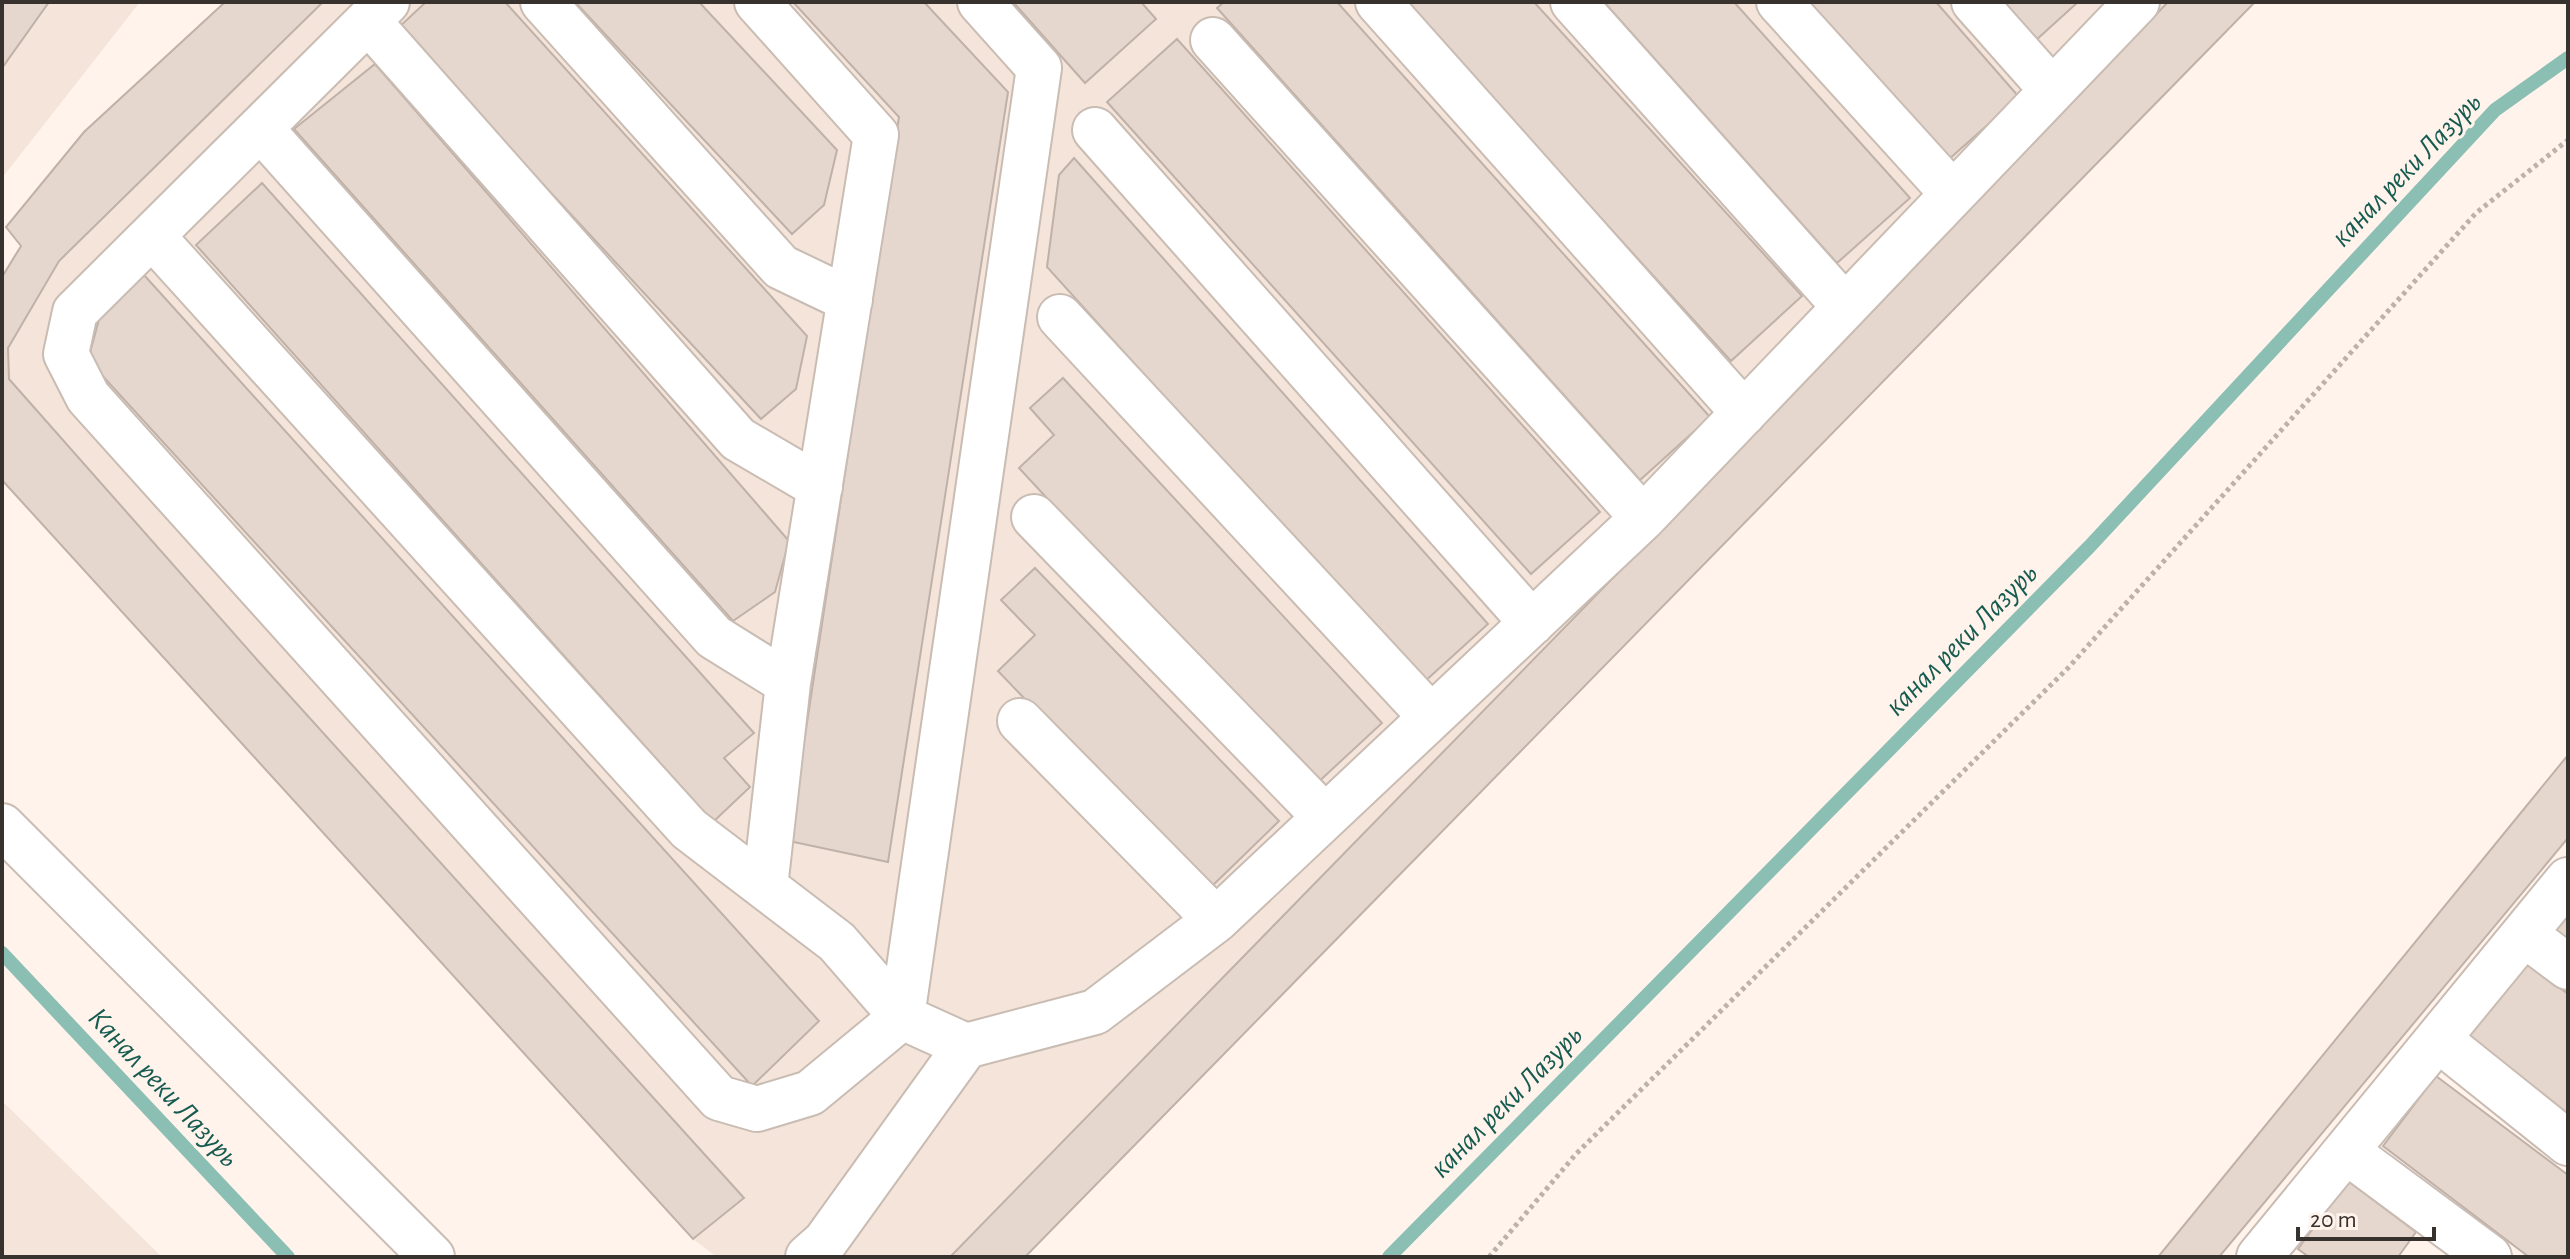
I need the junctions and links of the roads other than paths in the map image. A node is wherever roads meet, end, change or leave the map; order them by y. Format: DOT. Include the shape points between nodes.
graph roads {
  1 [pos="543,2"];
  2 [pos="757,2"];
  3 [pos="980,2"];
  4 [pos="1378,2"];
  5 [pos="1573,2"];
  6 [pos="1779,2"];
  7 [pos="1974,2"];
  8 [pos="2137,2"];
  9 [pos="378,12"];
  10 [pos="1213,40"];
  11 [pos="2052,90"];
  12 [pos="261,129"];
  13 [pos="1095,130"];
  14 [pos="1953,194"];
  15 [pos="154,238"];
  16 [pos="850,300"];
  17 [pos="1845,307"];
  18 [pos="1060,317"];
  19 [pos="1744,413"];
  20 [pos="820,487"];
  21 [pos="1034,517"];
  22 [pos="1643,518"];
  23 [pos="1532,623"];
  24 [pos="788,683"];
  25 [pos="1431,717"];
  26 [pos="1020,721"];
  27 [pos="1325,817"];
  28 [pos="2,826"];
  29 [pos="2568,880"];
  30 [pos="765,887"];
  31 [pos="1216,920"];
  32 [pos="2524,934"];
  33 [pos="2568,967"];
  34 [pos="902,1017"];
  35 [pos="2438,1039"];
  36 [pos="966,1046"];
  37 [pos="2568,1143"];
  38 [pos="2346,1151"];
  39 [pos="2264,1255"];
  40 [pos="432,1257"];
  41 [pos="808,1257"];
  42 [pos="2489,1257"];
  1 -- 16 [label="street" via="781,267"];
  2 -- 16 [label="street" via="876,135"];
  3 -- 34 [label="street" via="1039,68"];
  4 -- 19 [label="street"];
  5 -- 17 [label="street"];
  6 -- 14 [label="street"];
  7 -- 11 [label="street"];
  8 -- 11 [label="street"];
  9 -- 12 [label="street"];
  9 -- 20 [label="street" via="738,439"];
  10 -- 22 [label="street"];
  11 -- 14 [label="street"];
  12 -- 15 [label="street"];
  12 -- 24 [label="street" via="714,637"];
  13 -- 23 [label="street"];
  14 -- 17 [label="street"];
  15 -- 30 [label="street" via="689,829"];
  15 -- 34 [label="street" via="75,312 66,354 88,397 719,1098 757,1109 810,1093"];
  16 -- 20 [label="street"];
  17 -- 19 [label="street"];
  18 -- 25 [label="street"];
  19 -- 22 [label="street"];
  20 -- 24 [label="street"];
  21 -- 27 [label="street"];
  22 -- 23 [label="street"];
  23 -- 25 [label="street"];
  24 -- 30 [label="street"];
  25 -- 27 [label="street"];
  26 -- 31 [label="street"];
  27 -- 31 [label="street"];
  28 -- 40 [label="street"];
  29 -- 32 [label="street"];
  30 -- 34 [label="street" via="837,942"];
  31 -- 36 [label="street" via="1095,1012"];
  32 -- 33 [label="street"];
  32 -- 35 [label="street"];
  34 -- 36 [label="street"];
  35 -- 37 [label="street"];
  35 -- 38 [label="street"];
  36 -- 41 [label="street" via="825,1242"];
  38 -- 39 [label="street"];
  38 -- 42 [label="street"];
}
